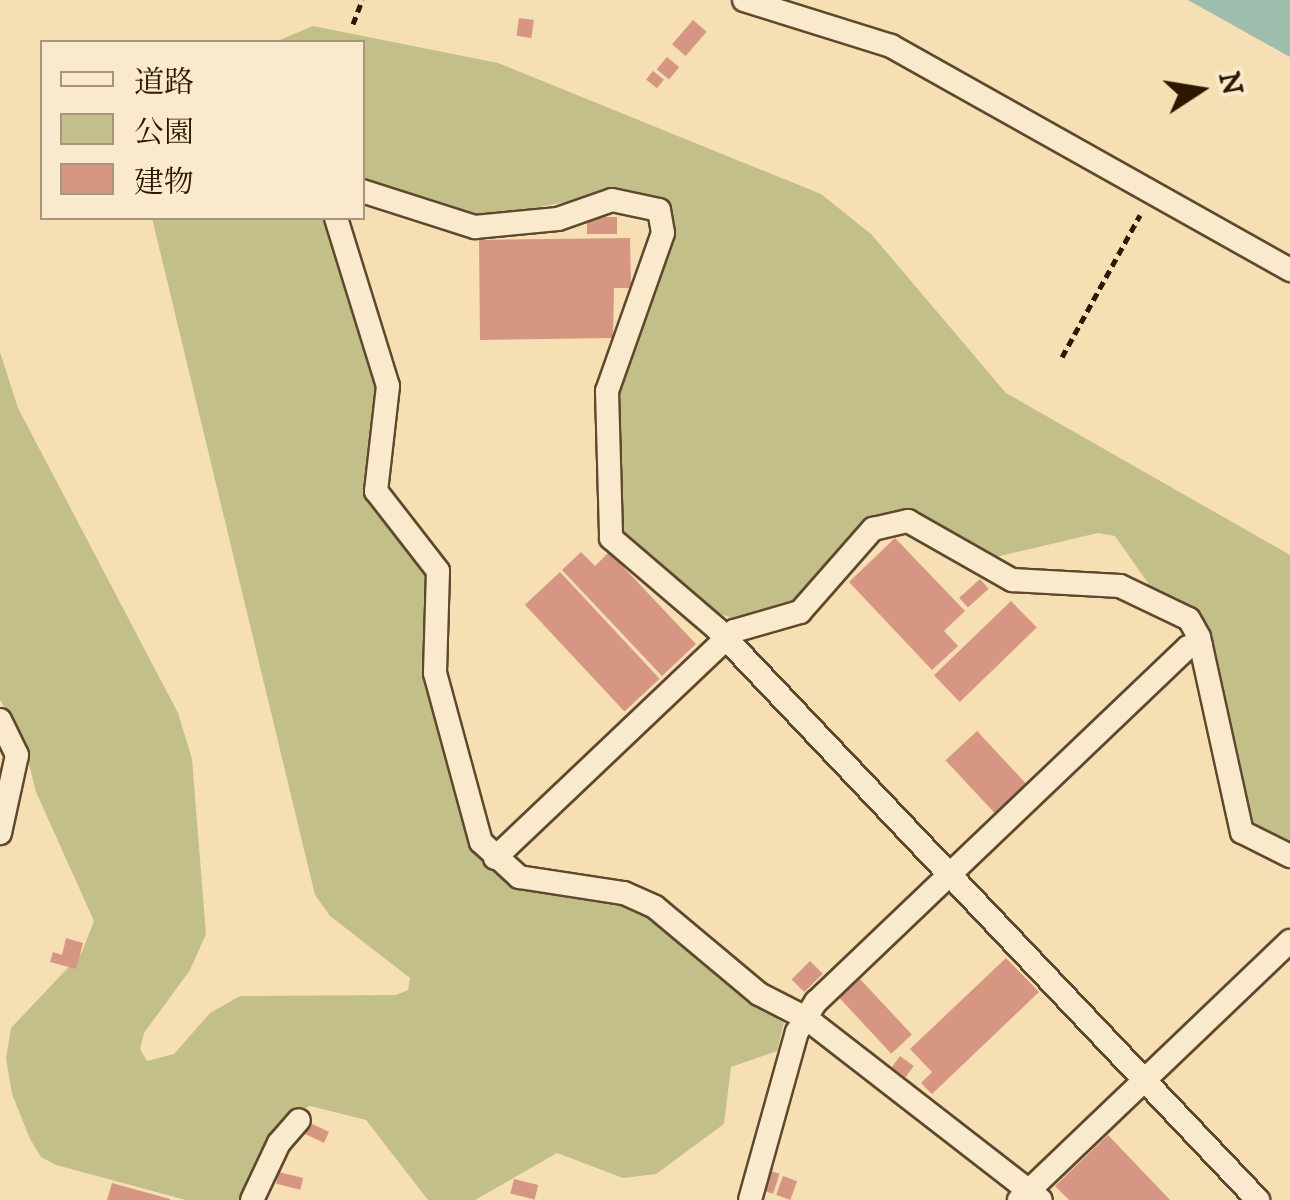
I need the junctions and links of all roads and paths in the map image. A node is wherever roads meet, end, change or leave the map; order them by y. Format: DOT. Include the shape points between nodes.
graph roads {
  1 [pos="362,0"];
  2 [pos="744,0"];
  3 [pos="353,24"];
  4 [pos="365,192"];
  5 [pos="1152,194"];
  6 [pos="337,220"];
  7 [pos="1290,270"];
  8 [pos="1062,357"];
  9 [pos="726,638"];
  10 [pos="1201,645"];
  11 [pos="0,720"];
  12 [pos="1,824"];
  13 [pos="1290,856"];
  14 [pos="496,858"];
  15 [pos="950,875"];
  16 [pos="1290,941"];
  17 [pos="806,1018"];
  18 [pos="1144,1080"];
  19 [pos="299,1120"];
  20 [pos="1030,1196"];
  21 [pos="252,1200"];
  22 [pos="750,1200"];
  23 [pos="1258,1200"];
  1 -- 3 [label="path"];
  2 -- 5 [label="street" via="890,46"];
  4 -- 9 [label="street" via="475,227 558,219 612,200 659,210 663,232 607,391 611,538"];
  5 -- 7 [label="street"];
  5 -- 8 [label="path"];
  6 -- 14 [label="street" via="390,405 376,491 438,571 439,691 476,830"];
  9 -- 10 [label="street" via="800,612 873,529 908,521 1012,580 1132,590 1189,619"];
  9 -- 14 [label="street"];
  9 -- 15 [label="street"];
  10 -- 13 [label="street" via="1242,832"];
  10 -- 15 [label="street" via="1188,647"];
  11 -- 12 [label="street" via="18,756"];
  14 -- 17 [label="street" via="530,881 640,898 758,994"];
  15 -- 17 [label="street"];
  15 -- 18 [label="street"];
  16 -- 18 [label="street"];
  17 -- 20 [label="street"];
  17 -- 22 [label="street"];
  18 -- 20 [label="street"];
  18 -- 23 [label="street"];
  19 -- 21 [label="street" via="278,1143"];
}
